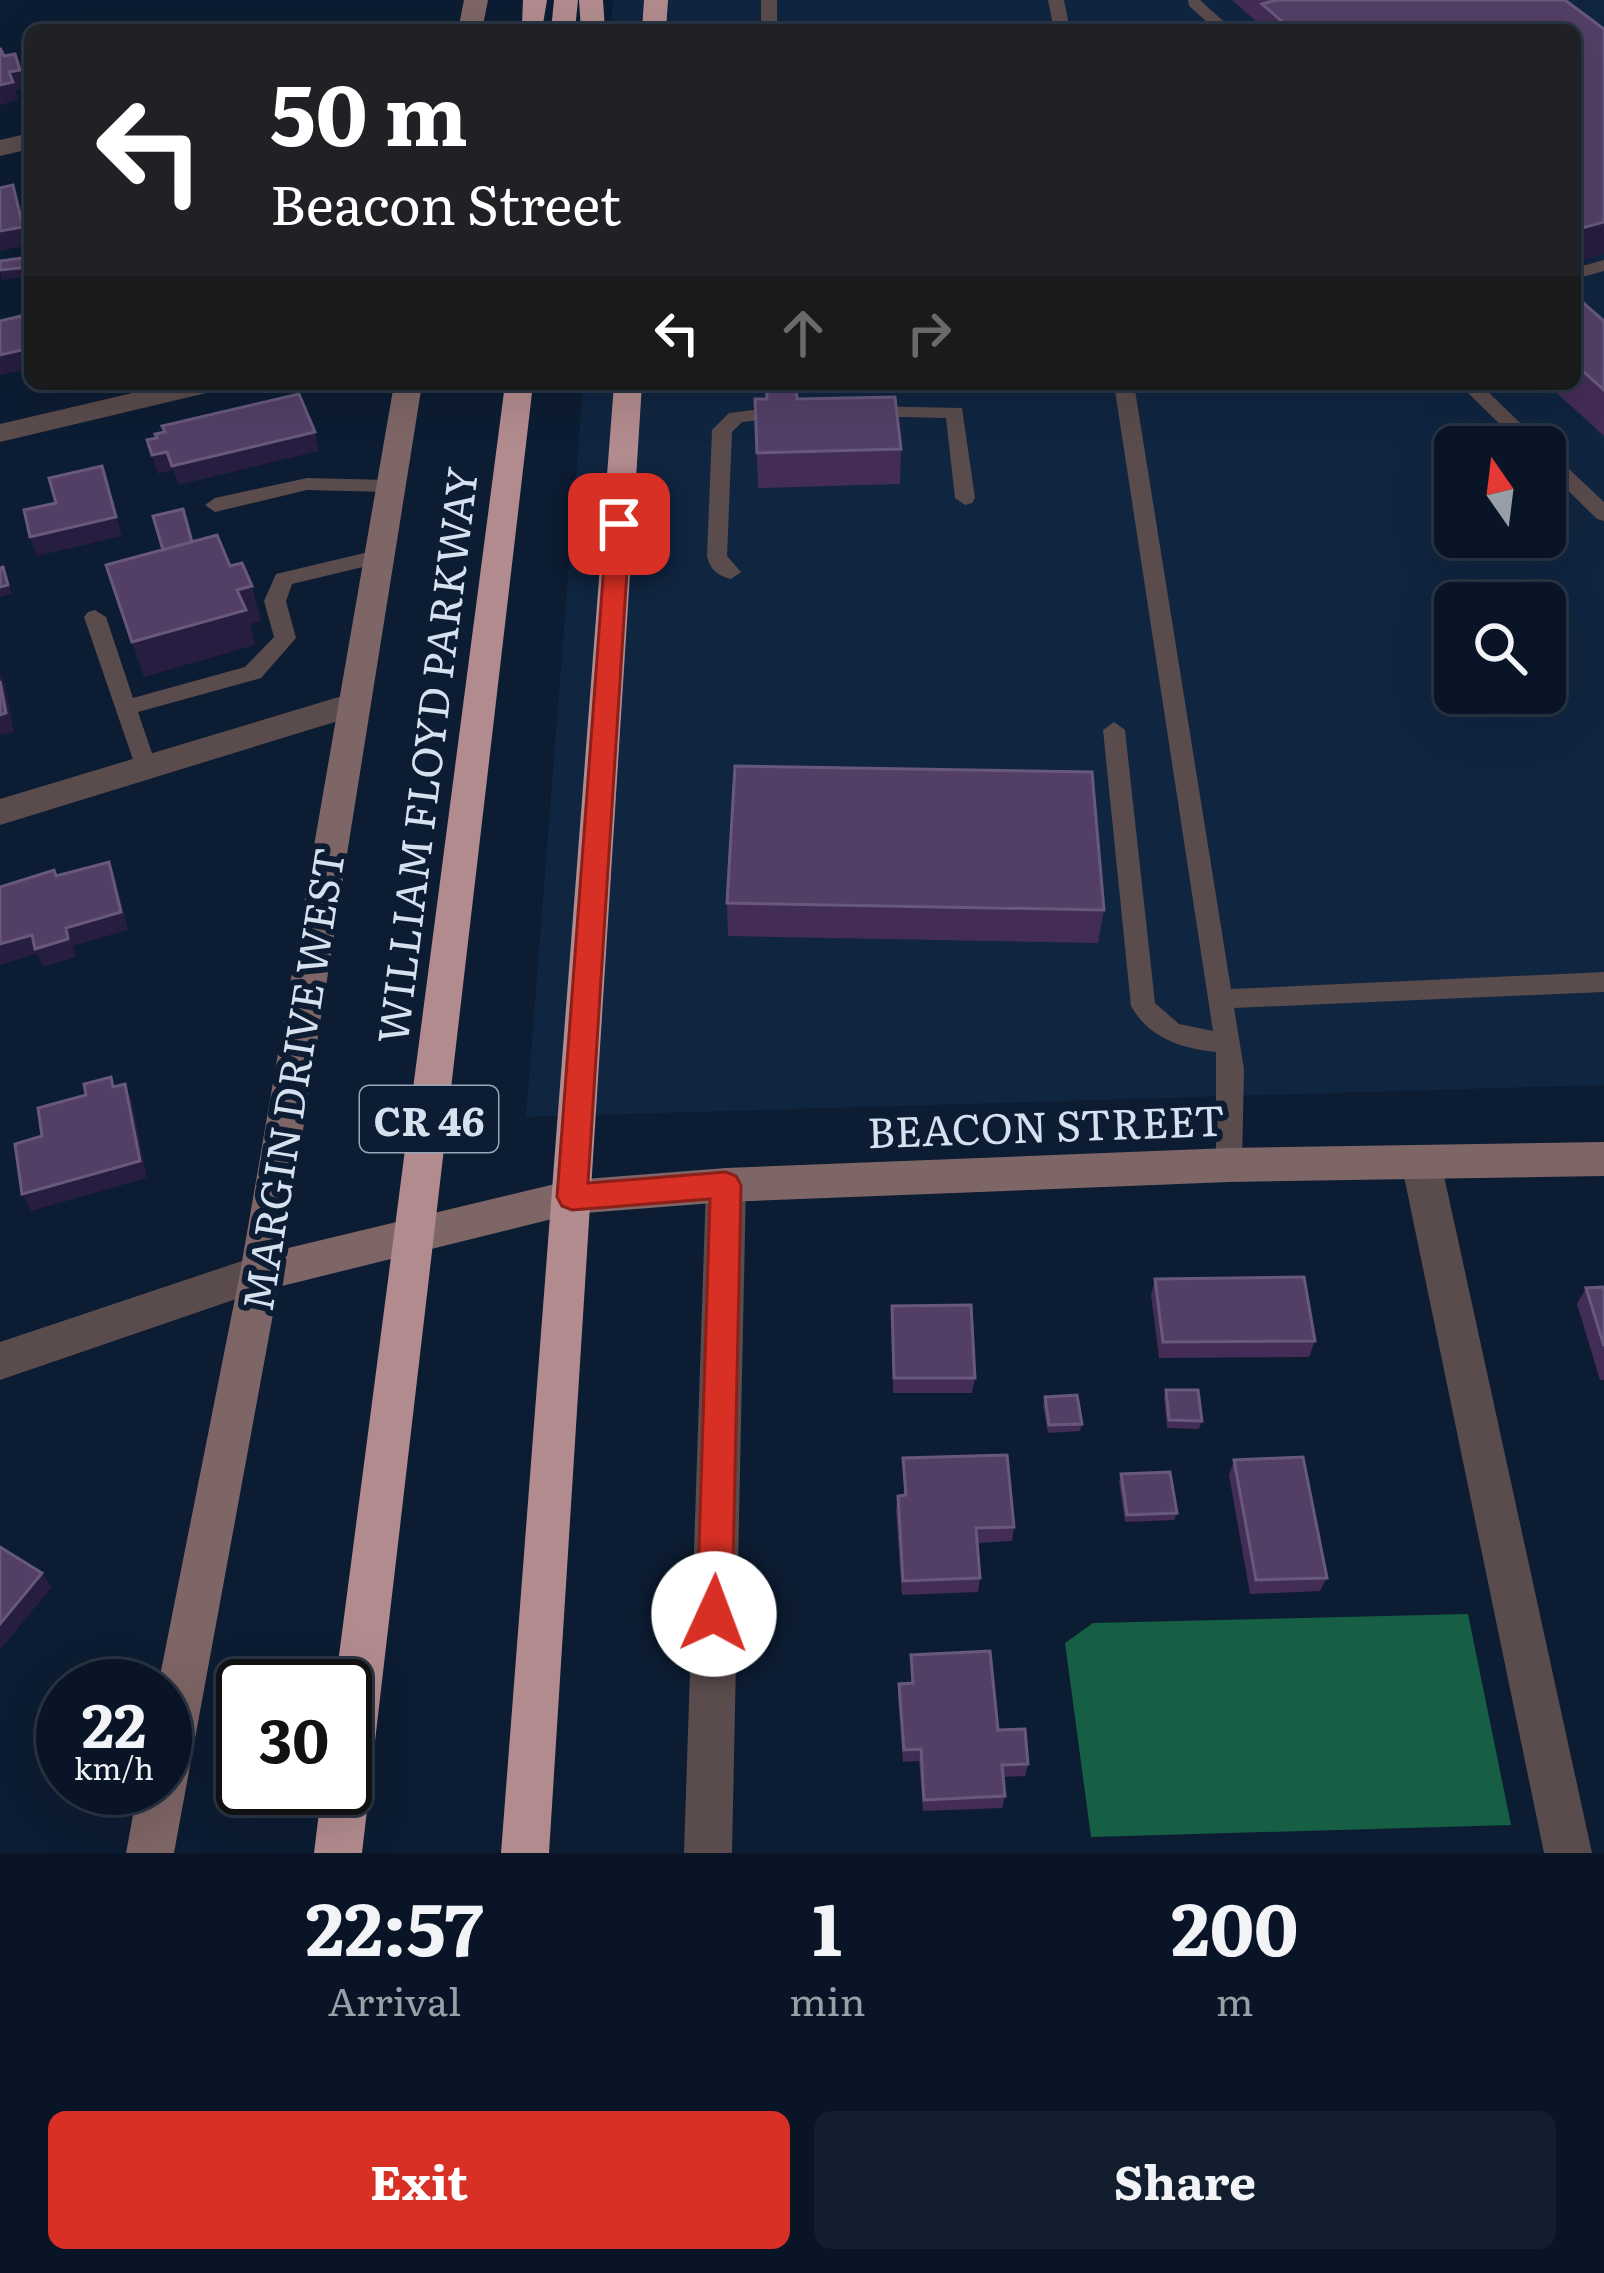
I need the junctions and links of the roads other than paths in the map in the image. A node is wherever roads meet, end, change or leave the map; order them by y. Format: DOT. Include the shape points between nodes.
graph roads {
  1 [pos="1194,3"];
  2 [pos="1218,24"];
  3 [pos="183,390"];
  4 [pos="406,390"];
  5 [pos="518,390"];
  6 [pos="628,390"];
  7 [pos="1125,390"];
  8 [pos="1475,390"];
  9 [pos="814,412"];
  10 [pos="838,412"];
  11 [pos="1513,426"];
  12 [pos="0,433"];
  13 [pos="1566,477"];
  14 [pos="389,486"];
  15 [pos="964,498"];
  16 [pos="215,505"];
  17 [pos="1604,514"];
  18 [pos="377,557"];
  19 [pos="730,572"];
  20 [pos="95,617"];
  21 [pos="352,704"];
  22 [pos="126,709"];
  23 [pos="1114,730"];
  24 [pos="147,771"];
  25 [pos="0,812"];
  26 [pos="1604,982"];
  27 [pos="1221,999"];
  28 [pos="1229,1056"];
  29 [pos="1604,1159"];
  30 [pos="1420,1162"];
  31 [pos="1228,1165"];
  32 [pos="726,1185"];
  33 [pos="572,1197"];
  34 [pos="415,1234"];
  35 [pos="260,1274"];
  36 [pos="0,1361"];
  37 [pos="187,1659"];
  38 [pos="157,1815"];
  39 [pos="150,1853"];
  40 [pos="338,1853"];
  41 [pos="525,1853"];
  42 [pos="708,1853"];
  43 [pos="1568,1853"];
  1 -- 2 [label="lane"];
  3 -- 12 [label="street"];
  4 -- 14 [label="street, MARGIN DRIVE WEST"];
  5 -- 34 [label="highway, WILLIAM FLOYD PARKWAY / CR 46"];
  6 -- 33 [label="highway"];
  7 -- 27 [label="lane"];
  8 -- 11 [label="lane"];
  9 -- 19 [label="lane" via="736,417 722,430 717,556"];
  10 -- 15 [label="lane" via="955,412"];
  13 -- 17 [label="lane"];
  14 -- 16 [label="lane" via="307,484"];
  14 -- 18 [label="street, MARGIN DRIVE WEST"];
  18 -- 21 [label="street, MARGIN DRIVE WEST"];
  18 -- 22 [label="lane" via="283,578 275,601 285,638 253,673"];
  20 -- 22 [label="lane"];
  21 -- 24 [label="street"];
  21 -- 35 [label="street, MARGIN DRIVE WEST"];
  22 -- 24 [label="lane"];
  23 -- 28 [label="lane" via="1143,1006 1158,1027"];
  24 -- 25 [label="street"];
  26 -- 27 [label="lane"];
  27 -- 28 [label="lane"];
  28 -- 31 [label="lane"];
  29 -- 30 [label="street, BEACON STREET"];
  30 -- 31 [label="street, BEACON STREET"];
  30 -- 43 [label="street"];
  31 -- 32 [label="street, BEACON STREET"];
  32 -- 33 [label="street, BEACON STREET"];
  32 -- 42 [label="street"];
  33 -- 34 [label="street, BEACON STREET"];
  33 -- 41 [label="highway"];
  34 -- 35 [label="street, BEACON STREET"];
  34 -- 40 [label="highway, WILLIAM FLOYD PARKWAY / CR 46"];
  35 -- 36 [label="street"];
  35 -- 37 [label="street, MARGIN DRIVE WEST"];
  38 -- 39 [label="street"];
}
